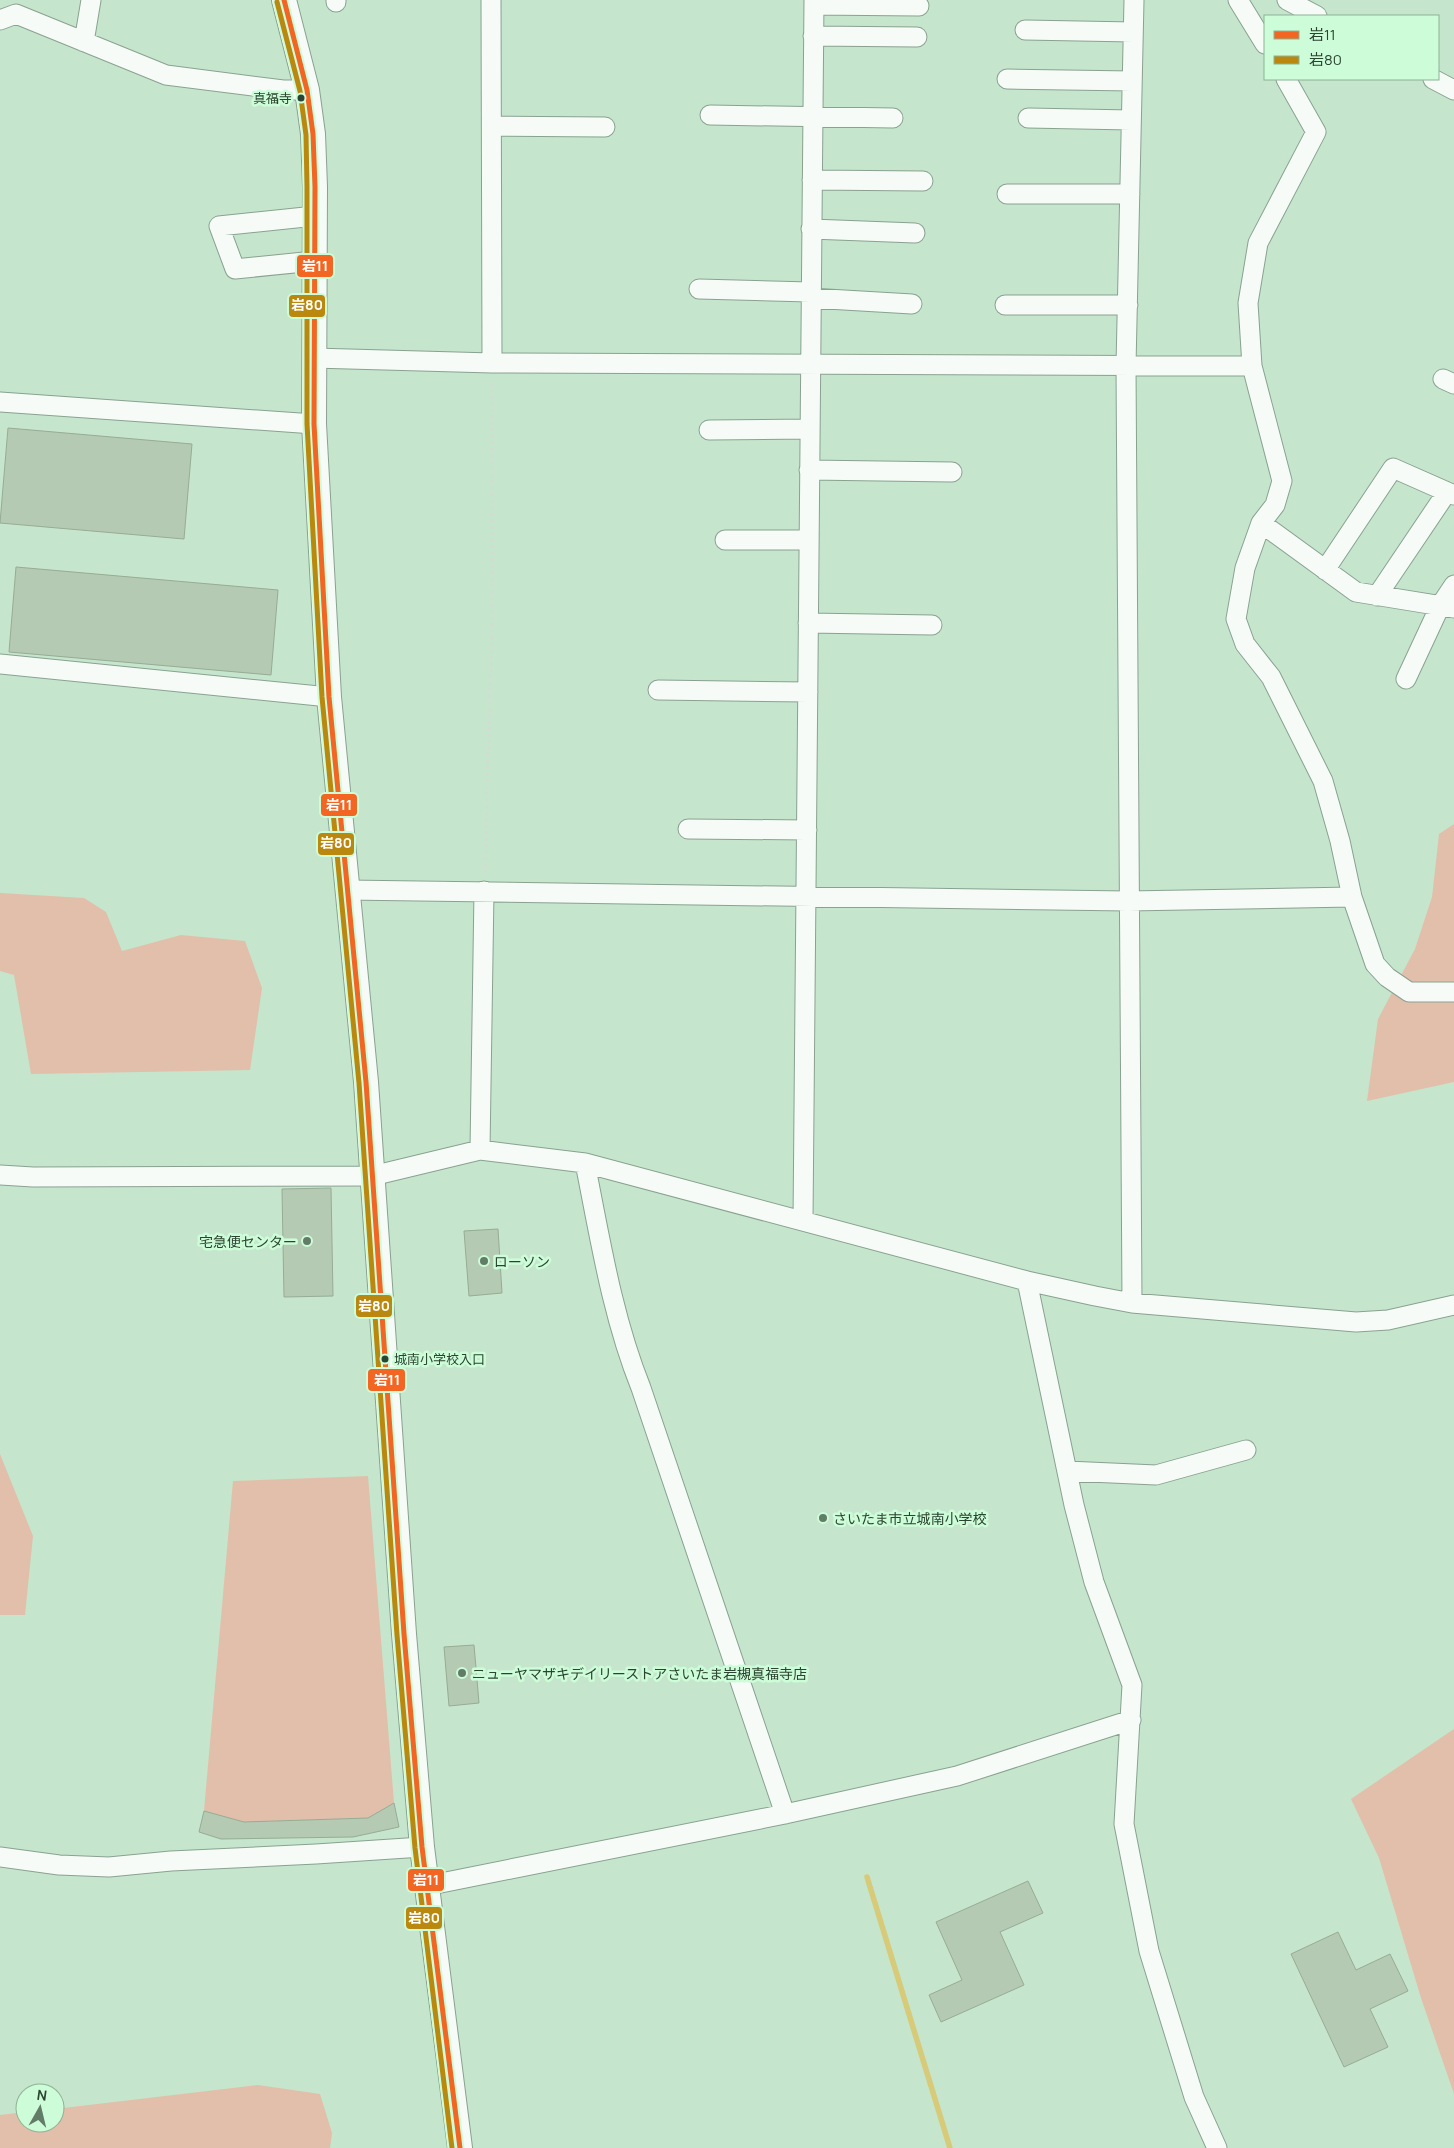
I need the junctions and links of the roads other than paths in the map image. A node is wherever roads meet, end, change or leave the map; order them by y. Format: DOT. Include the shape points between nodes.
graph roads {
  1 [pos="92,0"];
  2 [pos="284,0"];
  3 [pos="491,0"];
  4 [pos="1134,0"];
  5 [pos="1238,0"];
  6 [pos="1292,1"];
  7 [pos="814,2"];
  8 [pos="919,6"];
  9 [pos="1315,15"];
  10 [pos="0,20"];
  11 [pos="1025,30"];
  12 [pos="1133,32"];
  13 [pos="813,36"];
  14 [pos="917,37"];
  15 [pos="84,42"];
  16 [pos="1264,42"];
  17 [pos="1007,79"];
  18 [pos="1287,80"];
  19 [pos="1435,80"];
  20 [pos="1132,81"];
  21 [pos="306,90"];
  22 [pos="1454,90"];
  23 [pos="710,115"];
  24 [pos="813,116"];
  25 [pos="893,118"];
  26 [pos="1028,118"];
  27 [pos="1132,120"];
  28 [pos="492,126"];
  29 [pos="605,127"];
  30 [pos="812,180"];
  31 [pos="922,181"];
  32 [pos="1007,194"];
  33 [pos="1130,194"];
  34 [pos="315,216"];
  35 [pos="811,229"];
  36 [pos="915,233"];
  37 [pos="314,261"];
  38 [pos="699,289"];
  39 [pos="810,295"];
  40 [pos="912,304"];
  41 [pos="1005,305"];
  42 [pos="1128,305"];
  43 [pos="313,358"];
  44 [pos="492,363"];
  45 [pos="810,365"];
  46 [pos="1126,366"];
  47 [pos="1252,366"];
  48 [pos="0,402"];
  49 [pos="314,424"];
  50 [pos="809,429"];
  51 [pos="709,430"];
  52 [pos="809,470"];
  53 [pos="952,472"];
  54 [pos="1450,493"];
  55 [pos="1261,523"];
  56 [pos="725,540"];
  57 [pos="809,540"];
  58 [pos="1325,570"];
  59 [pos="1454,585"];
  60 [pos="1377,596"];
  61 [pos="1447,607"];
  62 [pos="808,623"];
  63 [pos="932,625"];
  64 [pos="0,664"];
  65 [pos="1406,679"];
  66 [pos="658,690"];
  67 [pos="808,692"];
  68 [pos="329,697"];
  69 [pos="688,829"];
  70 [pos="807,830"];
  71 [pos="346,890"];
  72 [pos="484,891"];
  73 [pos="806,896"];
  74 [pos="1352,897"];
  75 [pos="1128,901"];
  76 [pos="1454,992"];
  77 [pos="480,1150"];
  78 [pos="585,1162"];
  79 [pos="0,1175"];
  80 [pos="372,1176"];
  81 [pos="803,1221"];
  82 [pos="1027,1281"];
  83 [pos="1132,1303"];
  84 [pos="1454,1305"];
  85 [pos="1246,1450"];
  86 [pos="1066,1471"];
  87 [pos="1131,1720"];
  88 [pos="785,1814"];
  89 [pos="422,1847"];
  90 [pos="0,1857"];
  91 [pos="426,1886"];
  92 [pos="460,2148"];
  93 [pos="1217,2148"];
  1 -- 15 [label="street"];
  2 -- 21 [label="main road"];
  3 -- 28 [label="street"];
  4 -- 12 [label="street"];
  5 -- 16 [label="street"];
  6 -- 9 [label="street"];
  7 -- 8 [label="street"];
  7 -- 13 [label="street"];
  10 -- 15 [label="street" via="16,14"];
  11 -- 12 [label="street"];
  12 -- 20 [label="street"];
  13 -- 14 [label="street"];
  13 -- 24 [label="street"];
  15 -- 21 [label="street" via="166,75"];
  17 -- 20 [label="street"];
  18 -- 47 [label="street" via="1316,132 1258,243 1248,303"];
  19 -- 22 [label="street"];
  20 -- 27 [label="street"];
  21 -- 34 [label="main road" via="313,134"];
  23 -- 24 [label="street"];
  24 -- 25 [label="street"];
  24 -- 30 [label="street"];
  26 -- 27 [label="street"];
  27 -- 33 [label="street"];
  28 -- 29 [label="street"];
  28 -- 44 [label="street"];
  30 -- 31 [label="street"];
  30 -- 35 [label="street"];
  32 -- 33 [label="street"];
  33 -- 42 [label="street"];
  34 -- 37 [label="main road"];
  34 -- 37 [label="street" via="219,226 235,270"];
  35 -- 36 [label="street"];
  35 -- 39 [label="street"];
  37 -- 43 [label="main road"];
  38 -- 39 [label="street"];
  39 -- 40 [label="street"];
  39 -- 45 [label="street"];
  41 -- 42 [label="street"];
  42 -- 46 [label="street"];
  43 -- 44 [label="street"];
  43 -- 49 [label="main road"];
  44 -- 45 [label="street"];
  45 -- 46 [label="street"];
  45 -- 50 [label="street"];
  46 -- 47 [label="street"];
  46 -- 75 [label="street"];
  47 -- 55 [label="street" via="1282,481 1275,505"];
  48 -- 49 [label="street"];
  49 -- 68 [label="main road"];
  50 -- 51 [label="street"];
  50 -- 52 [label="street"];
  52 -- 53 [label="street"];
  52 -- 57 [label="street"];
  54 -- 58 [label="street" via="1393,468"];
  54 -- 60 [label="street"];
  55 -- 58 [label="street"];
  55 -- 74 [label="street" via="1245,568 1236,619 1245,644 1271,677 1323,781"];
  56 -- 57 [label="street"];
  57 -- 62 [label="street"];
  58 -- 60 [label="street" via="1356,592"];
  59 -- 61 [label="street"];
  60 -- 61 [label="street"];
  61 -- 65 [label="street"];
  62 -- 63 [label="street"];
  62 -- 67 [label="street"];
  64 -- 68 [label="street"];
  66 -- 67 [label="street"];
  67 -- 70 [label="street"];
  68 -- 71 [label="main road"];
  69 -- 70 [label="street"];
  70 -- 73 [label="street"];
  71 -- 72 [label="street"];
  71 -- 80 [label="main road" via="366,1082"];
  72 -- 73 [label="street"];
  72 -- 77 [label="street"];
  73 -- 75 [label="street"];
  73 -- 81 [label="street"];
  74 -- 75 [label="street"];
  74 -- 76 [label="street" via="1375,964 1387,977 1410,992"];
  75 -- 83 [label="street"];
  77 -- 78 [label="street"];
  77 -- 80 [label="street"];
  78 -- 81 [label="street"];
  78 -- 88 [label="street" via="626,1351"];
  79 -- 80 [label="street"];
  80 -- 89 [label="main road"];
  81 -- 82 [label="street"];
  82 -- 83 [label="street"];
  82 -- 86 [label="street"];
  83 -- 84 [label="street" via="1356,1322 1388,1320"];
  85 -- 86 [label="street" via="1156,1475"];
  86 -- 87 [label="street" via="1094,1582 1132,1685"];
  87 -- 88 [label="street" via="957,1776"];
  87 -- 93 [label="street" via="1124,1824 1149,1951 1194,2096"];
  88 -- 91 [label="street"];
  89 -- 90 [label="street" via="110,1867 58,1865"];
  89 -- 91 [label="main road"];
  91 -- 92 [label="main road"];
}
